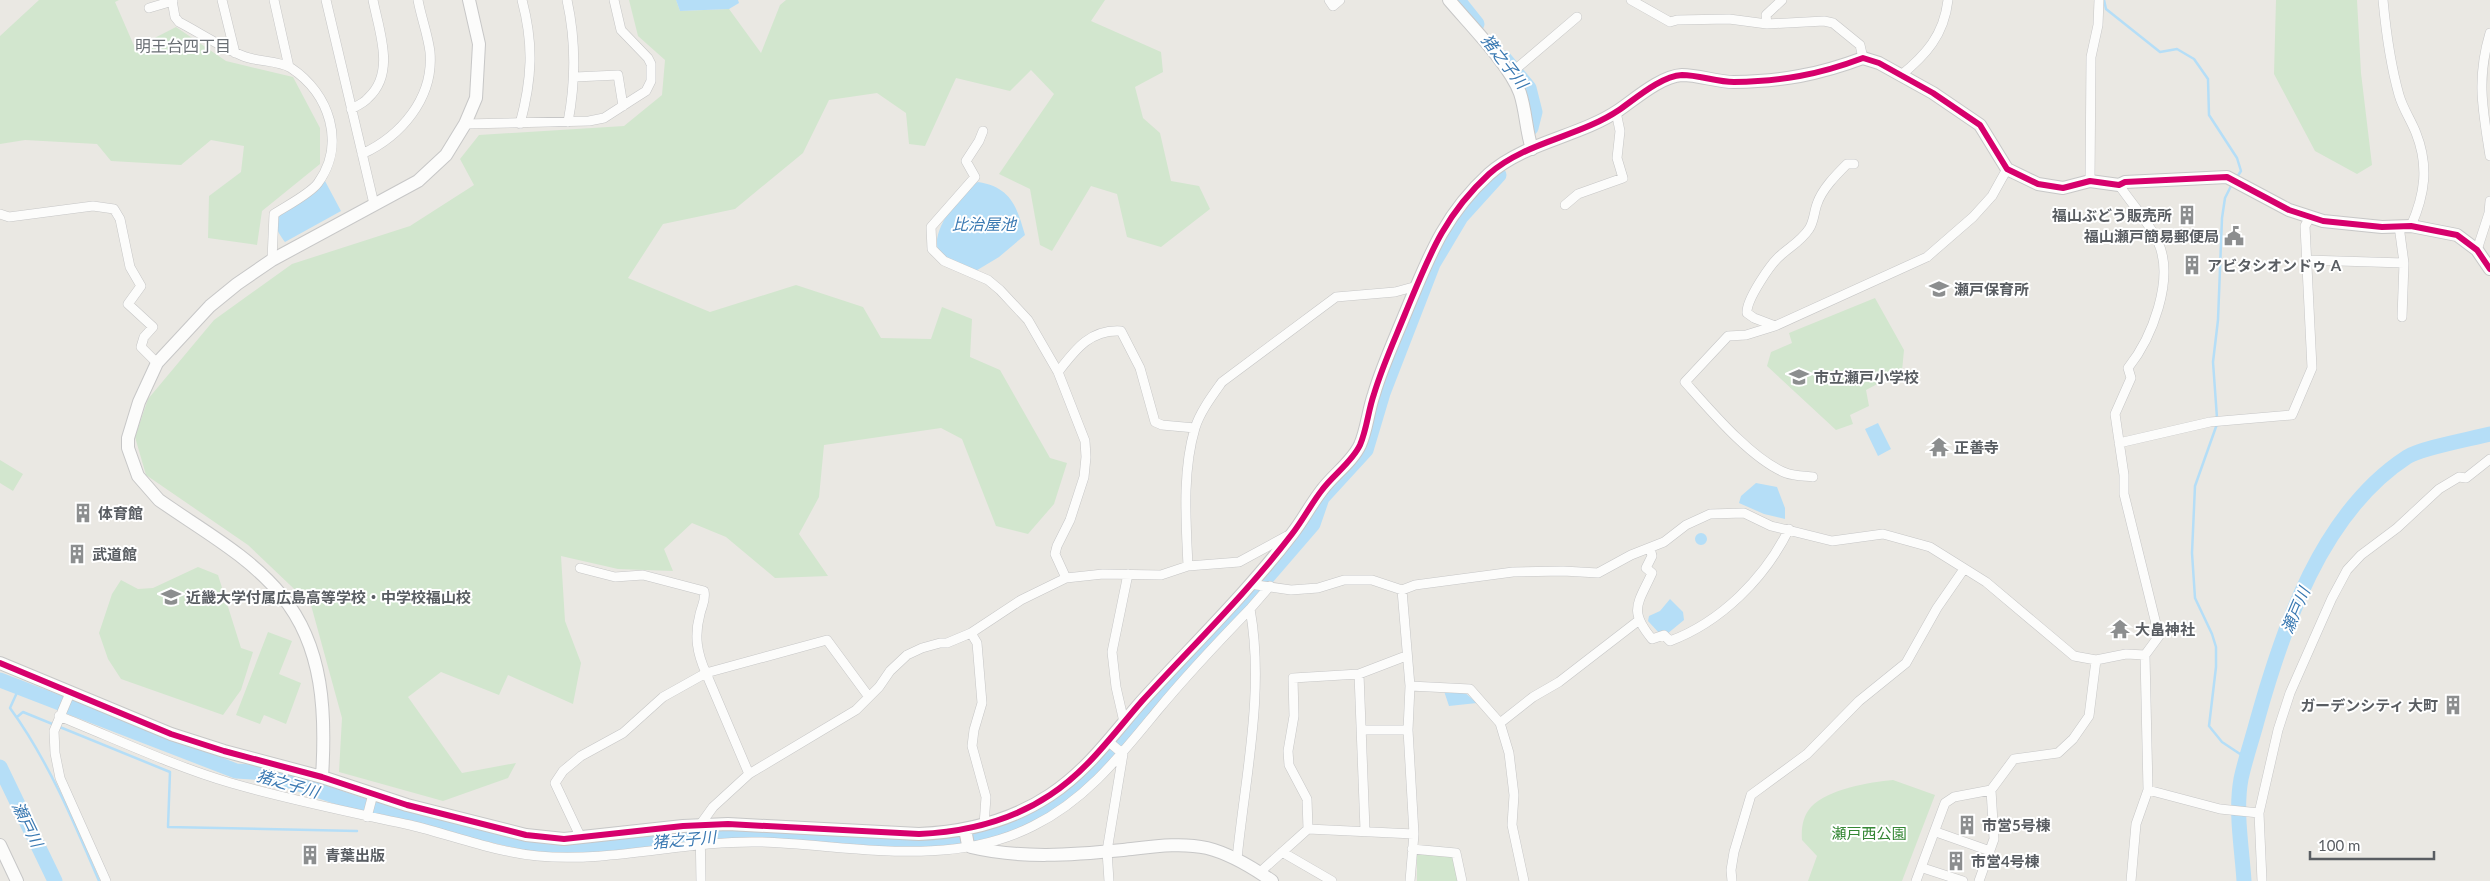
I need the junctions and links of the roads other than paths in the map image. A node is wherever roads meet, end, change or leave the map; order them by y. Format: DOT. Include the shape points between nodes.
graph roads {
  1 [pos="172,0"];
  2 [pos="222,0"];
  3 [pos="274,0"];
  4 [pos="326,0"];
  5 [pos="372,0"];
  6 [pos="418,0"];
  7 [pos="469,0"];
  8 [pos="522,0"];
  9 [pos="567,0"];
  10 [pos="614,0"];
  11 [pos="1329,0"];
  12 [pos="1340,0"];
  13 [pos="1449,0"];
  14 [pos="1631,0"];
  15 [pos="1782,0"];
  16 [pos="1948,0"];
  17 [pos="2099,0"];
  18 [pos="2383,0"];
  19 [pos="149,8"];
  20 [pos="1577,17"];
  21 [pos="1766,24"];
  22 [pos="2490,33"];
  23 [pos="235,52"];
  24 [pos="1863,58"];
  25 [pos="290,67"];
  26 [pos="1515,69"];
  27 [pos="1900,76"];
  28 [pos="574,77"];
  29 [pos="623,106"];
  30 [pos="351,109"];
  31 [pos="1616,112"];
  32 [pos="568,122"];
  33 [pos="465,124"];
  34 [pos="520,124"];
  35 [pos="983,131"];
  36 [pos="1532,149"];
  37 [pos="362,154"];
  38 [pos="2490,156"];
  39 [pos="1854,164"];
  40 [pos="2007,169"];
  41 [pos="2090,181"];
  42 [pos="2119,185"];
  43 [pos="2490,201"];
  44 [pos="374,204"];
  45 [pos="1565,205"];
  46 [pos="2490,213"];
  47 [pos="0,214"];
  48 [pos="2310,217"];
  49 [pos="2405,226"];
  50 [pos="2483,244"];
  51 [pos="272,260"];
  52 [pos="2307,260"];
  53 [pos="2404,263"];
  54 [pos="2490,269"];
  55 [pos="1417,286"];
  56 [pos="2402,317"];
  57 [pos="1775,326"];
  58 [pos="157,363"];
  59 [pos="1058,372"];
  60 [pos="1195,428"];
  61 [pos="2119,442"];
  62 [pos="2490,459"];
  63 [pos="1813,476"];
  64 [pos="1789,529"];
  65 [pos="1292,534"];
  66 [pos="1650,548"];
  67 [pos="1188,566"];
  68 [pos="580,568"];
  69 [pos="1964,569"];
  70 [pos="1128,574"];
  71 [pos="1066,578"];
  72 [pos="1252,584"];
  73 [pos="1268,586"];
  74 [pos="1402,590"];
  75 [pos="1250,609"];
  76 [pos="1638,621"];
  77 [pos="972,633"];
  78 [pos="2145,655"];
  79 [pos="1406,656"];
  80 [pos="2096,660"];
  81 [pos="0,663"];
  82 [pos="706,673"];
  83 [pos="1359,674"];
  84 [pos="1410,686"];
  85 [pos="68,695"];
  86 [pos="868,697"];
  87 [pos="59,716"];
  88 [pos="1124,722"];
  89 [pos="1500,722"];
  90 [pos="1362,730"];
  91 [pos="1408,730"];
  92 [pos="1111,743"];
  93 [pos="1122,753"];
  94 [pos="749,774"];
  95 [pos="322,777"];
  96 [pos="1992,790"];
  97 [pos="2148,790"];
  98 [pos="373,796"];
  99 [pos="2258,813"];
  100 [pos="367,816"];
  101 [pos="984,825"];
  102 [pos="700,827"];
  103 [pos="1308,829"];
  104 [pos="1365,830"];
  105 [pos="1938,833"];
  106 [pos="1414,834"];
  107 [pos="581,838"];
  108 [pos="967,838"];
  109 [pos="0,845"];
  110 [pos="700,845"];
  111 [pos="1412,848"];
  112 [pos="1107,851"];
  113 [pos="1990,851"];
  114 [pos="1282,852"];
  115 [pos="1237,859"];
  116 [pos="1926,869"];
  117 [pos="1259,873"];
  118 [pos="16,881"];
  119 [pos="106,881"];
  120 [pos="701,881"];
  121 [pos="1108,881"];
  122 [pos="1272,881"];
  123 [pos="1332,881"];
  124 [pos="1410,881"];
  125 [pos="1462,881"];
  126 [pos="1524,881"];
  127 [pos="1732,881"];
  128 [pos="1916,881"];
  129 [pos="1963,881"];
  130 [pos="1979,881"];
  131 [pos="2132,881"];
  132 [pos="2262,881"];
  1 -- 19 [label="street"];
  1 -- 23 [label="street" via="175,16 180,22"];
  2 -- 23 [label="street"];
  3 -- 25 [label="street"];
  4 -- 30 [label="street"];
  5 -- 30 [label="street" via="383,49 383,71 368,98"];
  6 -- 37 [label="street" via="430,53 420,101 405,124 385,142"];
  7 -- 33 [label="street" via="479,44 479,73 476,98"];
  8 -- 34 [label="street" via="531,74"];
  9 -- 28 [label="street" via="575,52"];
  10 -- 29 [label="street" via="621,30 651,64 651,81 646,91"];
  11 -- 12 [label="street" via="1334,6"];
  13 -- 26 [label="street"];
  14 -- 21 [label="street" via="1670,22 1729,19"];
  15 -- 21 [label="street" via="1766,15"];
  16 -- 27 [label="street" via="1937,36 1924,56"];
  17 -- 41 [label="street" via="2091,57"];
  18 -- 49 [label="street" via="2389,52 2399,96 2422,151 2424,171 2422,202"];
  20 -- 26 [label="street"];
  21 -- 24 [label="street" via="1833,23 1860,45"];
  22 -- 38 [label="street" via="2481,83"];
  23 -- 25 [label="street"];
  24 -- 27 [label="street"];
  24 -- 31 [label="street" via="1796,79 1731,82 1679,75 1645,91"];
  25 -- 51 [label="street" via="321,98 330,120 333,141 329,163 317,185 274,214"];
  26 -- 36 [label="street"];
  27 -- 40 [label="street" via="1933,93 1980,125"];
  28 -- 29 [label="street" via="618,75"];
  28 -- 32 [label="street"];
  29 -- 32 [label="street" via="604,118"];
  30 -- 37 [label="street"];
  31 -- 36 [label="street"];
  31 -- 45 [label="street" via="1620,131 1617,158 1623,178 1578,194"];
  32 -- 34 [label="street"];
  33 -- 34 [label="street"];
  33 -- 44 [label="street" via="446,154 418,181"];
  35 -- 59 [label="street" via="966,161 974,177 931,228 932,249 944,261 988,280 1000,290 1028,320"];
  36 -- 55 [label="street" via="1507,160 1455,210"];
  37 -- 44 [label="street"];
  39 -- 57 [label="street" via="1847,164 1828,187 1817,202 1811,227 1802,239 1779,256 1752,295 1747,313"];
  40 -- 41 [label="street" via="2038,184 2063,188"];
  40 -- 57 [label="street" via="1992,196 1973,217 1927,257"];
  41 -- 42 [label="street"];
  42 -- 48 [label="street" via="2227,176 2263,198"];
  42 -- 61 [label="street" via="2158,243 2165,282 2138,355 2128,368 2131,378 2115,414"];
  43 -- 46 [label="street"];
  44 -- 51 [label="street"];
  46 -- 50 [label="street"];
  47 -- 58 [label="street" via="10,217 93,206 114,209 120,218 130,267 141,286 128,304 153,327 144,337 141,347"];
  48 -- 49 [label="street" via="2382,227"];
  48 -- 52 [label="street" via="2305,226"];
  49 -- 50 [label="street" via="2457,235"];
  49 -- 53 [label="street"];
  50 -- 54 [label="street"];
  51 -- 58 [label="street" via="210,306"];
  52 -- 53 [label="street"];
  52 -- 61 [label="street" via="2312,368 2292,415 2210,422"];
  53 -- 56 [label="street"];
  55 -- 60 [label="street" via="1396,292 1336,297 1324,304 1222,382"];
  55 -- 65 [label="street" via="1373,395 1357,451 1322,489"];
  57 -- 63 [label="street" via="1728,336 1685,382 1772,466 1788,474"];
  58 -- 95 [label="street" via="139,402 128,438 128,448 138,476 159,500 261,574 293,611 304,629 318,669 324,746"];
  59 -- 60 [label="street" via="1081,343 1110,330 1121,331 1140,368 1155,422"];
  59 -- 71 [label="street" via="1085,441 1086,457 1084,477 1070,520 1057,546 1056,554"];
  60 -- 67 [label="street" via="1187,477"];
  61 -- 78 [label="street" via="2124,494 2159,636"];
  62 -- 99 [label="street" via="2466,478 2459,477 2439,489 2347,570 2290,693"];
  64 -- 66 [label="street" via="1771,526 1744,513 1710,514"];
  64 -- 69 [label="street" via="1832,541 1883,534 1904,538 1930,547"];
  64 -- 76 [label="street" via="1778,551 1752,584 1696,630 1670,641 1664,635 1652,639"];
  65 -- 67 [label="street" via="1239,562"];
  65 -- 72 [label="street"];
  66 -- 74 [label="street" via="1598,573 1513,572 1415,585"];
  66 -- 76 [label="street" via="1652,556 1646,568 1652,573 1637,606"];
  67 -- 70 [label="street" via="1161,575"];
  68 -- 82 [label="street" via="615,577 643,575 704,591 706,600 696,633 697,652"];
  69 -- 80 [label="street" via="1986,582 2074,656"];
  69 -- 127 [label="street" via="1936,608 1906,662 1859,701 1807,754 1751,795 1734,852"];
  70 -- 71 [label="street"];
  70 -- 88 [label="street" via="1112,652"];
  71 -- 77 [label="street" via="1021,600"];
  72 -- 73 [label="street"];
  72 -- 88 [label="street"];
  73 -- 74 [label="street" via="1292,590 1318,588 1344,580 1372,580"];
  73 -- 75 [label="street"];
  74 -- 79 [label="street"];
  75 -- 93 [label="street"];
  75 -- 115 [label="street" via="1253,626 1252,721"];
  76 -- 89 [label="street" via="1559,682"];
  77 -- 86 [label="street" via="907,655"];
  77 -- 101 [label="street" via="977,643 982,703 972,746 986,797"];
  78 -- 80 [label="street" via="2126,654"];
  78 -- 97 [label="street"];
  79 -- 83 [label="street"];
  79 -- 84 [label="street"];
  80 -- 96 [label="street" via="2089,716 2073,739 2058,752 2014,759"];
  81 -- 85 [label="street"];
  82 -- 86 [label="street" via="827,640"];
  82 -- 94 [label="street"];
  82 -- 107 [label="street" via="663,697 623,734 581,756 563,771 555,783"];
  83 -- 90 [label="street"];
  83 -- 103 [label="street" via="1293,678 1294,716 1288,765 1307,799"];
  84 -- 89 [label="street" via="1470,689"];
  84 -- 91 [label="street"];
  85 -- 87 [label="street"];
  85 -- 95 [label="street" via="171,734"];
  86 -- 94 [label="street" via="845,718"];
  87 -- 100 [label="street" via="228,782"];
  87 -- 119 [label="street" via="54,730 60,778"];
  88 -- 92 [label="street"];
  89 -- 126 [label="street" via="1509,753 1514,795 1512,824"];
  90 -- 91 [label="street"];
  90 -- 104 [label="street"];
  91 -- 106 [label="street"];
  92 -- 93 [label="street"];
  92 -- 101 [label="street" via="1048,797"];
  93 -- 108 [label="street" via="1098,780 1046,820 1029,828"];
  93 -- 112 [label="street"];
  94 -- 102 [label="street" via="713,807"];
  95 -- 98 [label="street"];
  96 -- 113 [label="street" via="1995,820"];
  96 -- 128 [label="street" via="1954,797 1945,803"];
  97 -- 99 [label="street" via="2224,809"];
  97 -- 131 [label="street" via="2136,824"];
  98 -- 100 [label="street"];
  98 -- 107 [label="street" via="526,836"];
  99 -- 132 [label="street"];
  100 -- 110 [label="street" via="536,856 574,856"];
  101 -- 108 [label="street"];
  102 -- 107 [label="street"];
  102 -- 108 [label="street" via="783,826"];
  102 -- 110 [label="street"];
  103 -- 104 [label="street"];
  103 -- 114 [label="street"];
  104 -- 106 [label="street"];
  105 -- 113 [label="street"];
  106 -- 111 [label="street"];
  108 -- 110 [label="street" via="910,851 762,842"];
  108 -- 112 [label="street" via="995,853"];
  109 -- 118 [label="street"];
  110 -- 120 [label="street"];
  111 -- 124 [label="street"];
  111 -- 125 [label="street" via="1456,853"];
  112 -- 115 [label="street" via="1178,845 1207,848"];
  112 -- 121 [label="street"];
  113 -- 130 [label="street"];
  114 -- 117 [label="street"];
  114 -- 123 [label="street"];
  115 -- 117 [label="street"];
  116 -- 129 [label="street"];
  117 -- 122 [label="street"];
}
